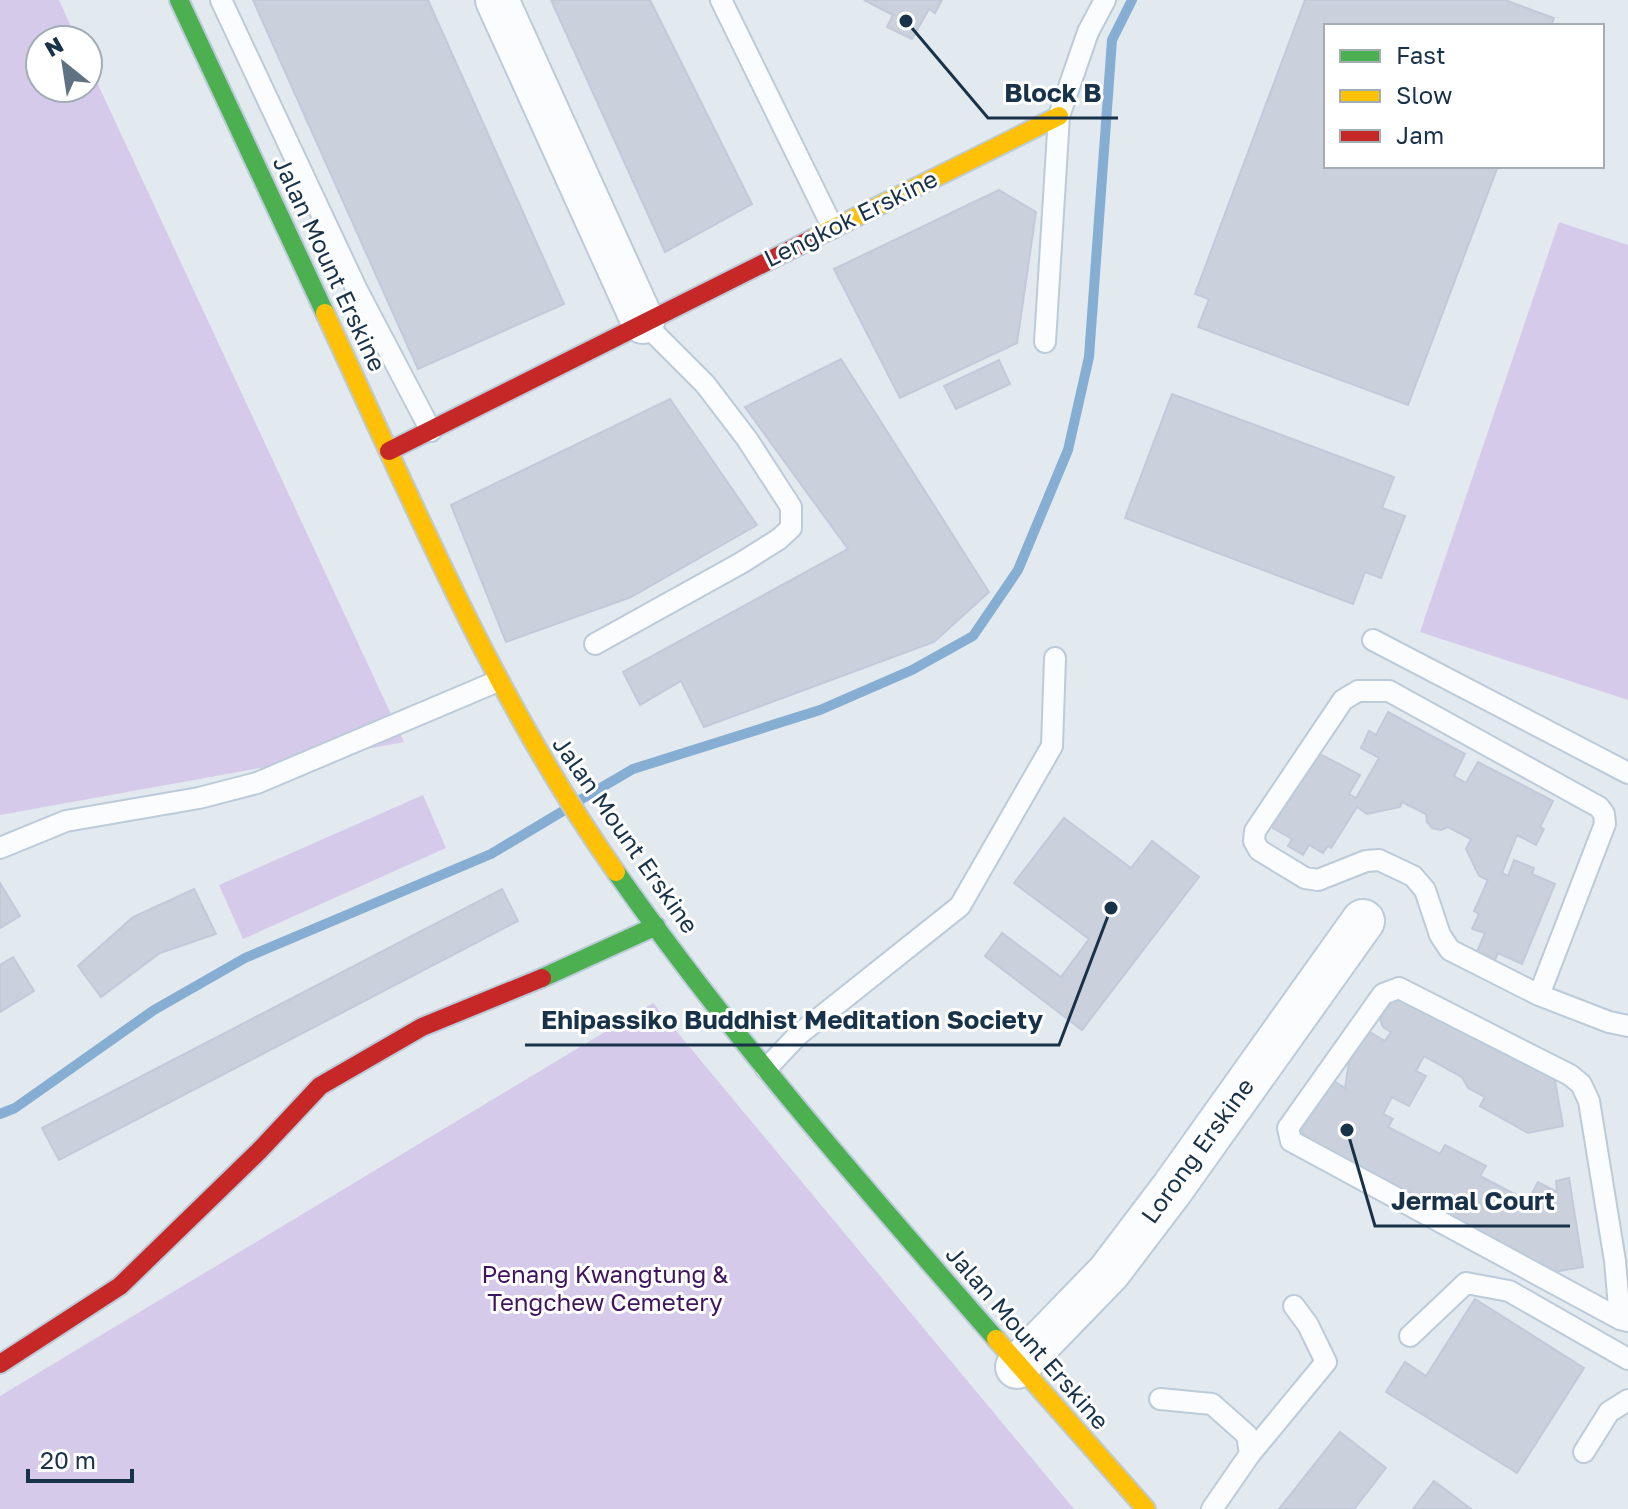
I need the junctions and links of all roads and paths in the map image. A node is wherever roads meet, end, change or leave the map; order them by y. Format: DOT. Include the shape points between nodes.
graph roads {
  1 [pos="179,0"];
  2 [pos="221,0"];
  3 [pos="497,0"];
  4 [pos="721,0"];
  5 [pos="1105,0"];
  6 [pos="1059,116"];
  7 [pos="833,228"];
  8 [pos="643,322"];
  9 [pos="1045,342"];
  10 [pos="431,431"];
  11 [pos="389,451"];
  12 [pos="1373,640"];
  13 [pos="595,644"];
  14 [pos="1055,658"];
  15 [pos="498,681"];
  16 [pos="1628,773"];
  17 [pos="0,848"];
  18 [pos="1363,921"];
  19 [pos="656,926"];
  20 [pos="1539,995"];
  21 [pos="1628,1026"];
  22 [pos="766,1069"];
  23 [pos="1294,1306"];
  24 [pos="1624,1320"];
  25 [pos="1410,1336"];
  26 [pos="1628,1359"];
  27 [pos="0,1364"];
  28 [pos="1017,1367"];
  29 [pos="1160,1399"];
  30 [pos="1628,1400"];
  31 [pos="1584,1452"];
  32 [pos="1250,1454"];
  33 [pos="1146,1509"];
  34 [pos="1212,1509"];
  1 -- 11 [label="main road, Jalan Mount Erskine"];
  2 -- 10 [label="lane" via="357,290"];
  3 -- 8 [label="street"];
  4 -- 7 [label="lane"];
  5 -- 6 [label="lane" via="1088,32"];
  6 -- 7 [label="main road, Lengkok Erskine"];
  6 -- 9 [label="lane"];
  7 -- 8 [label="main road, Lengkok Erskine"];
  8 -- 10 [label="main road, Lengkok Erskine"];
  8 -- 13 [label="lane" via="705,384 747,439 791,507 791,528 741,563"];
  10 -- 11 [label="main road, Lengkok Erskine"];
  11 -- 15 [label="main road, Jalan Mount Erskine"];
  12 -- 16 [label="lane"];
  14 -- 22 [label="lane" via="1052,746 960,906 798,1035"];
  15 -- 17 [label="lane" via="257,783 66,821"];
  15 -- 19 [label="main road, Jalan Mount Erskine" via="589,834"];
  18 -- 28 [label="street, Lorong Erskine" via="1109,1272"];
  19 -- 22 [label="main road, Jalan Mount Erskine"];
  19 -- 27 [label="main road" via="422,1027 320,1086 120,1286"];
  20 -- 20 [label="lane" via="1450,950 1425,890 1413,876 1379,860 1318,880 1305,878 1259,850 1255,831 1343,700 1358,691 1389,691 1604,814 1605,824"];
  20 -- 21 [label="lane"];
  22 -- 28 [label="main road, Jalan Mount Erskine"];
  23 -- 32 [label="lane" via="1326,1362"];
  24 -- 24 [label="lane" via="1592,1116 1581,1084 1399,988 1383,994 1288,1128 1291,1141"];
  25 -- 26 [label="lane" via="1466,1283 1509,1291"];
  28 -- 33 [label="main road, Jalan Mount Erskine"];
  29 -- 32 [label="lane" via="1212,1404 1247,1435"];
  30 -- 31 [label="lane" via="1609,1412"];
  32 -- 34 [label="lane"];
}
